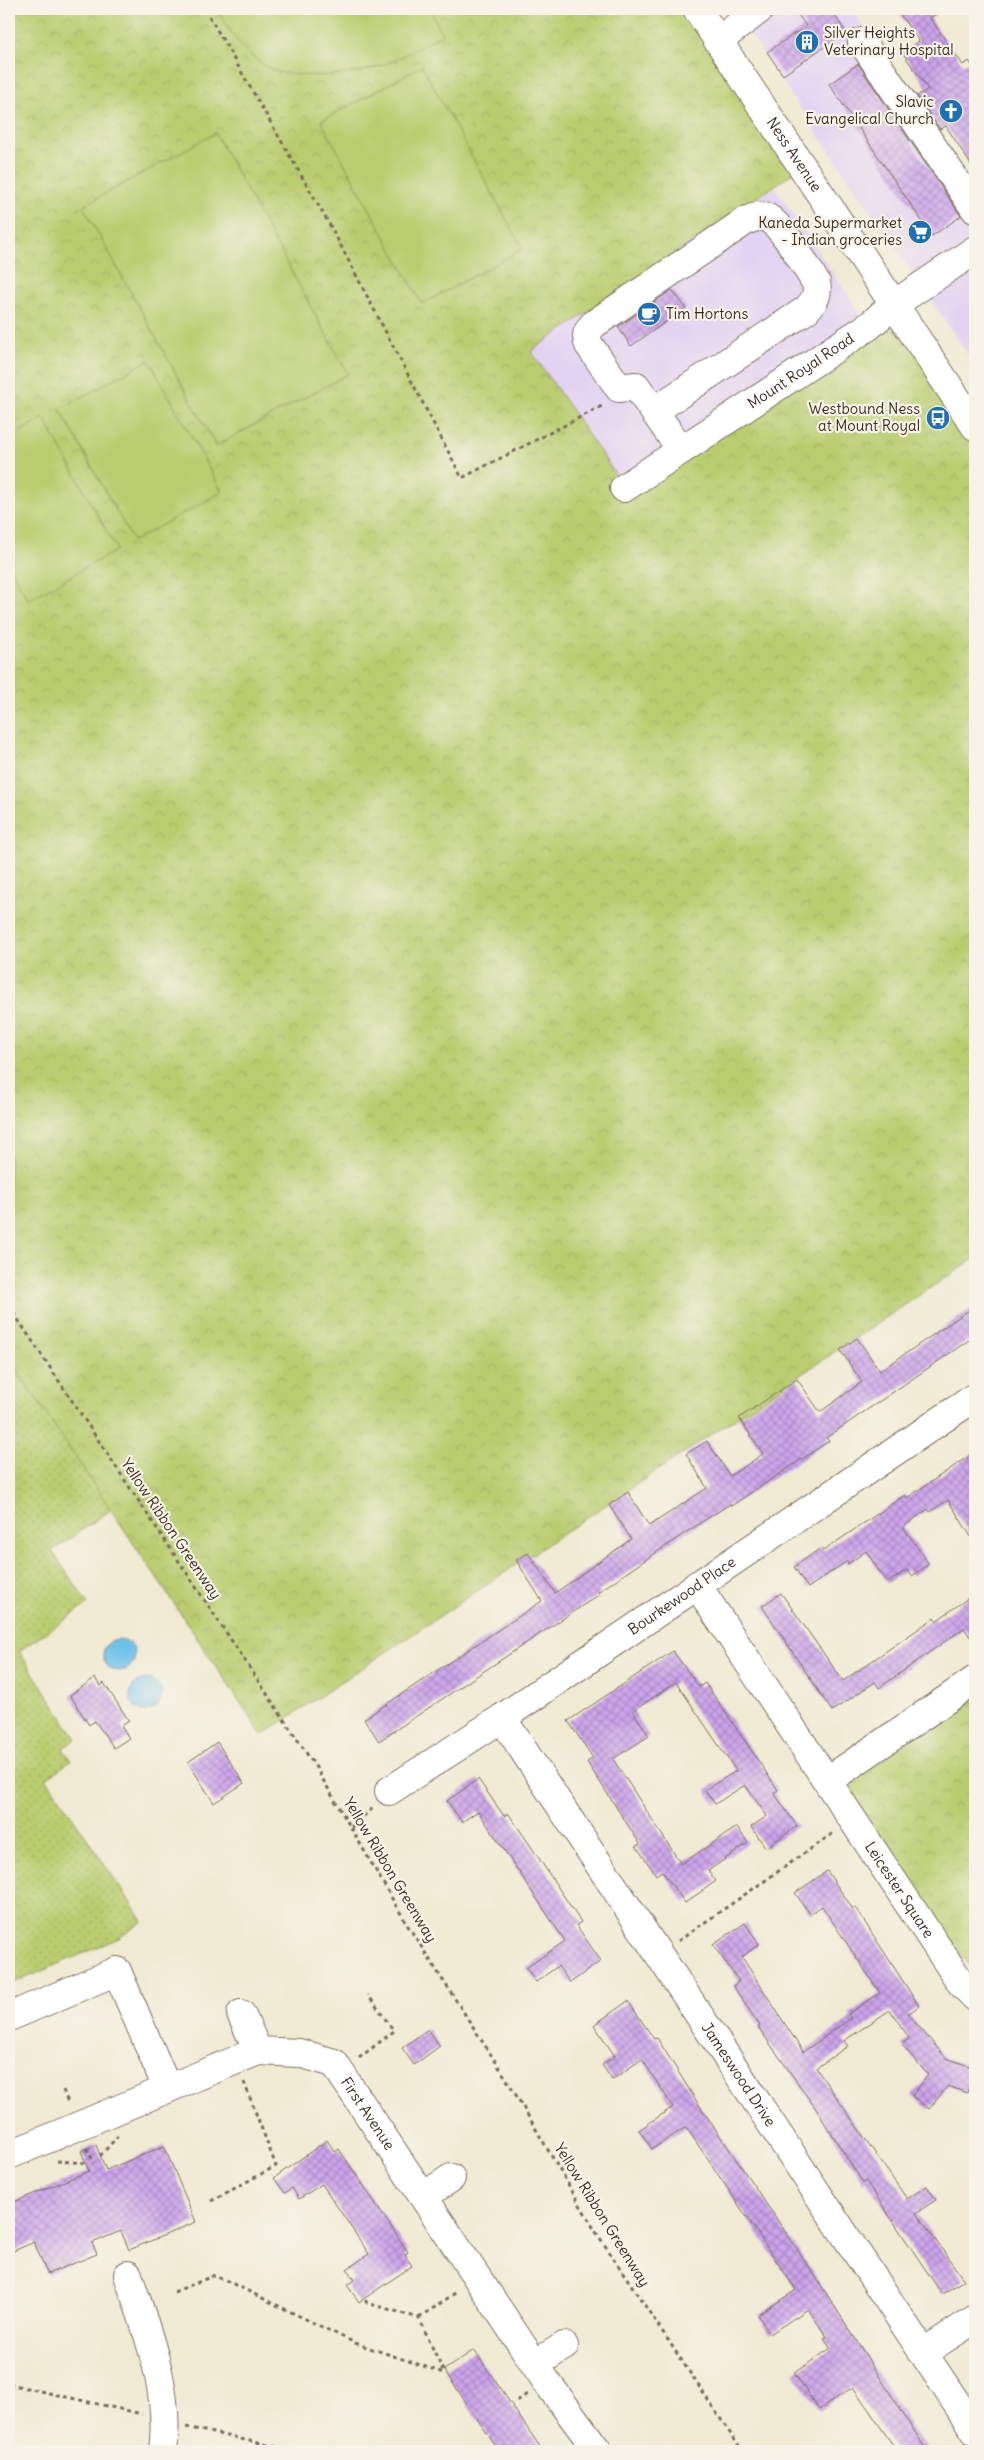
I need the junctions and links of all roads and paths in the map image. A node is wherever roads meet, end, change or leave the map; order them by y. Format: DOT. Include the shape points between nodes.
graph roads {
  1 [pos="205,9"];
  2 [pos="697,9"];
  3 [pos="760,9"];
  4 [pos="718,41"];
  5 [pos="862,42"];
  6 [pos="975,209"];
  7 [pos="975,250"];
  8 [pos="893,305"];
  9 [pos="628,387"];
  10 [pos="654,411"];
  11 [pos="975,426"];
  12 [pos="681,450"];
  13 [pos="624,488"];
  14 [pos="9,1306"];
  15 [pos="975,1398"];
  16 [pos="697,1585"];
  17 [pos="975,1680"];
  18 [pos="502,1718"];
  19 [pos="826,1781"];
  20 [pos="389,1791"];
  21 [pos="853,1820"];
  22 [pos="351,1827"];
  23 [pos="659,1954"];
  24 [pos="368,1995"];
  25 [pos="975,1997"];
  26 [pos="240,2014"];
  27 [pos="9,2017"];
  28 [pos="247,2055"];
  29 [pos="341,2073"];
  30 [pos="167,2088"];
  31 [pos="9,2155"];
  32 [pos="450,2178"];
  33 [pos="424,2196"];
  34 [pos="211,2201"];
  35 [pos="128,2275"];
  36 [pos="478,2278"];
  37 [pos="174,2292"];
  38 [pos="364,2298"];
  39 [pos="419,2318"];
  40 [pos="975,2319"];
  41 [pos="564,2346"];
  42 [pos="924,2352"];
  43 [pos="535,2364"];
  44 [pos="975,2431"];
  45 [pos="163,2451"];
  46 [pos="598,2451"];
  47 [pos="742,2451"];
  1 -- 9 [label="path" via="331,227 462,478 604,405"];
  2 -- 4 [label="street, Ness Avenue"];
  3 -- 4 [label="street"];
  4 -- 8 [label="street, Ness Avenue"];
  5 -- 6 [label="street"];
  7 -- 8 [label="street, Mount Royal Road"];
  8 -- 11 [label="street, Ness Avenue"];
  8 -- 12 [label="street, Mount Royal Road" via="869,326"];
  9 -- 10 [label="street"];
  9 -- 10 [label="street" via="589,345 587,335 591,328 744,222 758,216 769,218 816,283 818,291 814,300 806,310"];
  10 -- 12 [label="street"];
  12 -- 13 [label="street, Mount Royal Road"];
  14 -- 22 [label="path, Yellow Ribbon Greenway" via="309,1758"];
  15 -- 16 [label="street, Bourkewood Place"];
  16 -- 18 [label="street, Bourkewood Place"];
  16 -- 19 [label="street, Leicester Square"];
  17 -- 19 [label="street"];
  18 -- 20 [label="street, Bourkewood Place"];
  18 -- 23 [label="street, Jameswood Drive"];
  19 -- 21 [label="street, Leicester Square"];
  20 -- 22 [label="path"];
  21 -- 23 [label="path"];
  21 -- 25 [label="street, Leicester Square" via="961,1983"];
  22 -- 47 [label="path, Yellow Ribbon Greenway" via="408,1926 506,2078 596,2232"];
  23 -- 42 [label="street, Jameswood Drive"];
  24 -- 29 [label="path" via="394,2030"];
  26 -- 28 [label="street"];
  27 -- 30 [label="street" via="117,1971"];
  28 -- 29 [label="street, First Avenue" via="299,2053 334,2063"];
  28 -- 30 [label="street, First Avenue"];
  28 -- 34 [label="path" via="276,2166"];
  29 -- 33 [label="street, First Avenue"];
  30 -- 31 [label="street, First Avenue"];
  32 -- 33 [label="street"];
  33 -- 36 [label="street, First Avenue"];
  35 -- 45 [label="street" via="153,2350 161,2387 165,2415"];
  36 -- 39 [label="path"];
  36 -- 43 [label="street, First Avenue"];
  37 -- 39 [label="path" via="215,2275 355,2343 444,2373"];
  38 -- 39 [label="path" via="367,2303"];
  40 -- 42 [label="street"];
  41 -- 43 [label="street"];
  42 -- 44 [label="street, Jameswood Drive"];
  43 -- 46 [label="street, First Avenue"];
}
